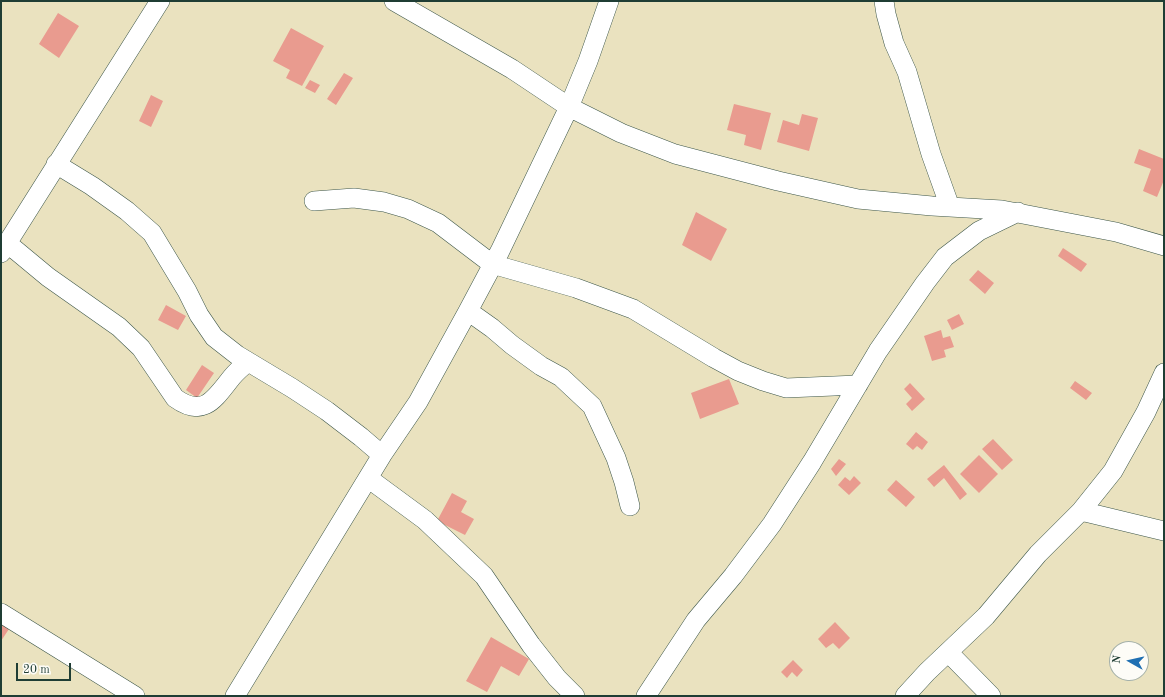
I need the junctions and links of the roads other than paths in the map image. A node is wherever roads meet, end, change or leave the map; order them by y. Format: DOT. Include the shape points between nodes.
graph roads {
  1 [pos="160,1"];
  2 [pos="394,1"];
  3 [pos="609,1"];
  4 [pos="884,1"];
  5 [pos="569,107"];
  6 [pos="56,164"];
  7 [pos="314,201"];
  8 [pos="950,207"];
  9 [pos="1018,212"];
  10 [pos="1164,246"];
  11 [pos="4,248"];
  12 [pos="492,264"];
  13 [pos="468,311"];
  14 [pos="248,362"];
  15 [pos="1164,373"];
  16 [pos="858,385"];
  17 [pos="1159,403"];
  18 [pos="382,455"];
  19 [pos="368,478"];
  20 [pos="630,506"];
  21 [pos="1081,511"];
  22 [pos="1164,531"];
  23 [pos="1,613"];
  24 [pos="948,652"];
  25 [pos="135,696"];
  26 [pos="235,696"];
  27 [pos="575,696"];
  28 [pos="646,696"];
  29 [pos="905,696"];
  30 [pos="992,696"];
  1 -- 6 [label="street"];
  2 -- 5 [label="street" via="512,69"];
  3 -- 5 [label="street"];
  4 -- 8 [label="street" via="894,43 907,72 931,154"];
  5 -- 8 [label="street" via="675,154 778,181 858,198"];
  5 -- 12 [label="street"];
  6 -- 11 [label="street"];
  6 -- 14 [label="street" via="92,186 152,233 187,291 198,315 214,338"];
  7 -- 12 [label="street" via="354,198 384,202 408,209 438,223"];
  8 -- 9 [label="street"];
  9 -- 10 [label="street" via="1116,232"];
  9 -- 16 [label="street" via="978,231 945,257 878,351"];
  11 -- 14 [label="street" via="119,327 141,348 175,398 183,404 196,407 212,402"];
  12 -- 13 [label="street"];
  12 -- 16 [label="street" via="576,288 633,309 714,358 763,381 786,388"];
  13 -- 18 [label="street" via="418,402"];
  13 -- 20 [label="street" via="541,366 561,377 592,406 616,458"];
  14 -- 18 [label="street" via="327,411"];
  15 -- 17 [label="street"];
  16 -- 28 [label="street" via="772,524 696,620"];
  17 -- 21 [label="street" via="1146,412 1113,471"];
  18 -- 19 [label="street"];
  19 -- 26 [label="street"];
  19 -- 27 [label="street" via="425,520 484,576 531,645"];
  21 -- 22 [label="street"];
  21 -- 24 [label="street" via="1038,554 986,616"];
  23 -- 25 [label="street"];
  24 -- 29 [label="street"];
  24 -- 30 [label="street"];
}
